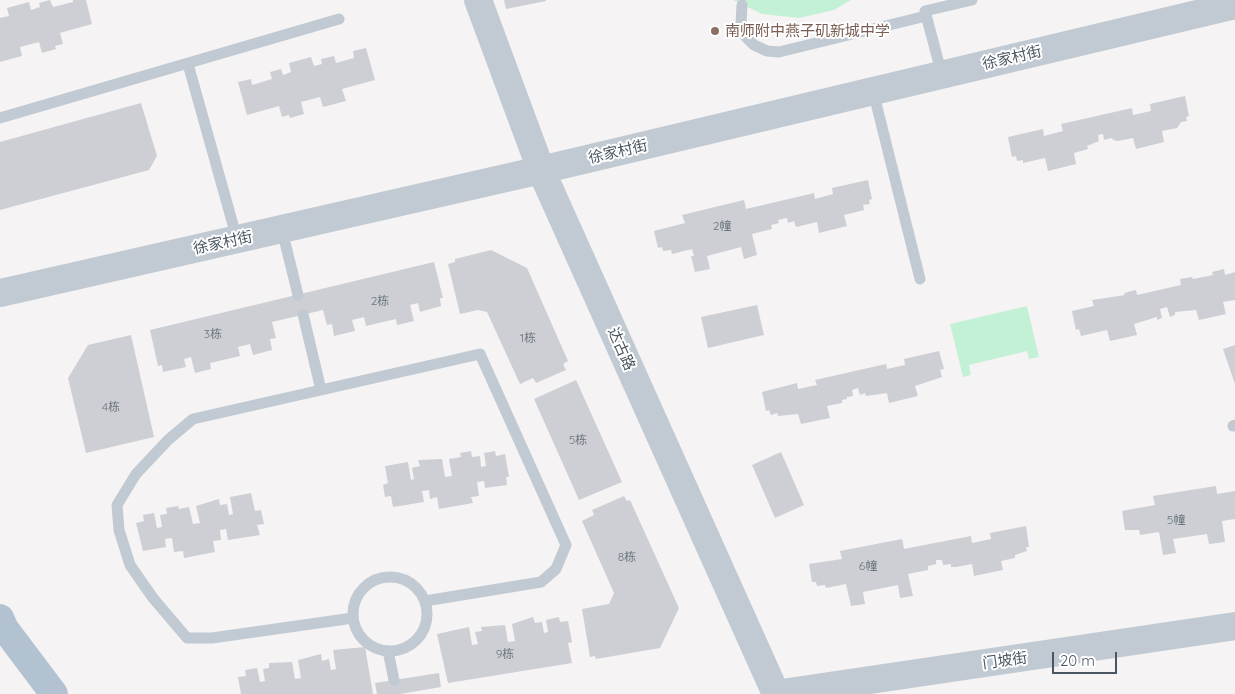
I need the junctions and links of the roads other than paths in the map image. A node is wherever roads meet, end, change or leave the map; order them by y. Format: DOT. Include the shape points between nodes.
graph roads {
  1 [pos="478,0"];
  2 [pos="972,0"];
  3 [pos="742,5"];
  4 [pos="1235,5"];
  5 [pos="926,16"];
  6 [pos="339,19"];
  7 [pos="188,64"];
  8 [pos="942,75"];
  9 [pos="873,91"];
  10 [pos="0,118"];
  11 [pos="541,170"];
  12 [pos="282,230"];
  13 [pos="236,240"];
  14 [pos="920,279"];
  15 [pos="0,293"];
  16 [pos="298,295"];
  17 [pos="303,314"];
  18 [pos="322,390"];
  19 [pos="425,601"];
  20 [pos="0,618"];
  21 [pos="354,618"];
  22 [pos="1235,626"];
  23 [pos="388,651"];
  24 [pos="394,680"];
  25 [pos="54,694"];
  26 [pos="776,694"];
  1 -- 11 [label="street, 达古路"];
  2 -- 5 [label="lane" via="925,12"];
  3 -- 5 [label="lane" via="741,25 745,36 766,51 779,52"];
  4 -- 8 [label="street, 徐家村街"];
  5 -- 8 [label="lane"];
  6 -- 7 [label="lane"];
  7 -- 10 [label="lane"];
  7 -- 13 [label="lane"];
  8 -- 9 [label="street, 徐家村街"];
  9 -- 11 [label="street, 徐家村街"];
  9 -- 14 [label="lane"];
  11 -- 12 [label="street, 徐家村街"];
  11 -- 26 [label="street, 达古路"];
  12 -- 13 [label="street, 徐家村街"];
  12 -- 16 [label="lane"];
  13 -- 15 [label="street, 徐家村街"];
  17 -- 18 [label="lane"];
  18 -- 19 [label="lane" via="480,354 566,545 556,569 541,582"];
  18 -- 21 [label="lane" via="194,419 168,440 136,474 117,505 119,530 130,565 187,638 212,638"];
  19 -- 21 [label="lane" via="412,584 391,577 380,578 371,582 357,598"];
  19 -- 23 [label="lane" via="428,611 423,632 408,646"];
  20 -- 25 [label="main road"];
  21 -- 23 [label="lane" via="361,637 378,649"];
  22 -- 26 [label="street, 门坡街"];
  23 -- 24 [label="lane"];
}
